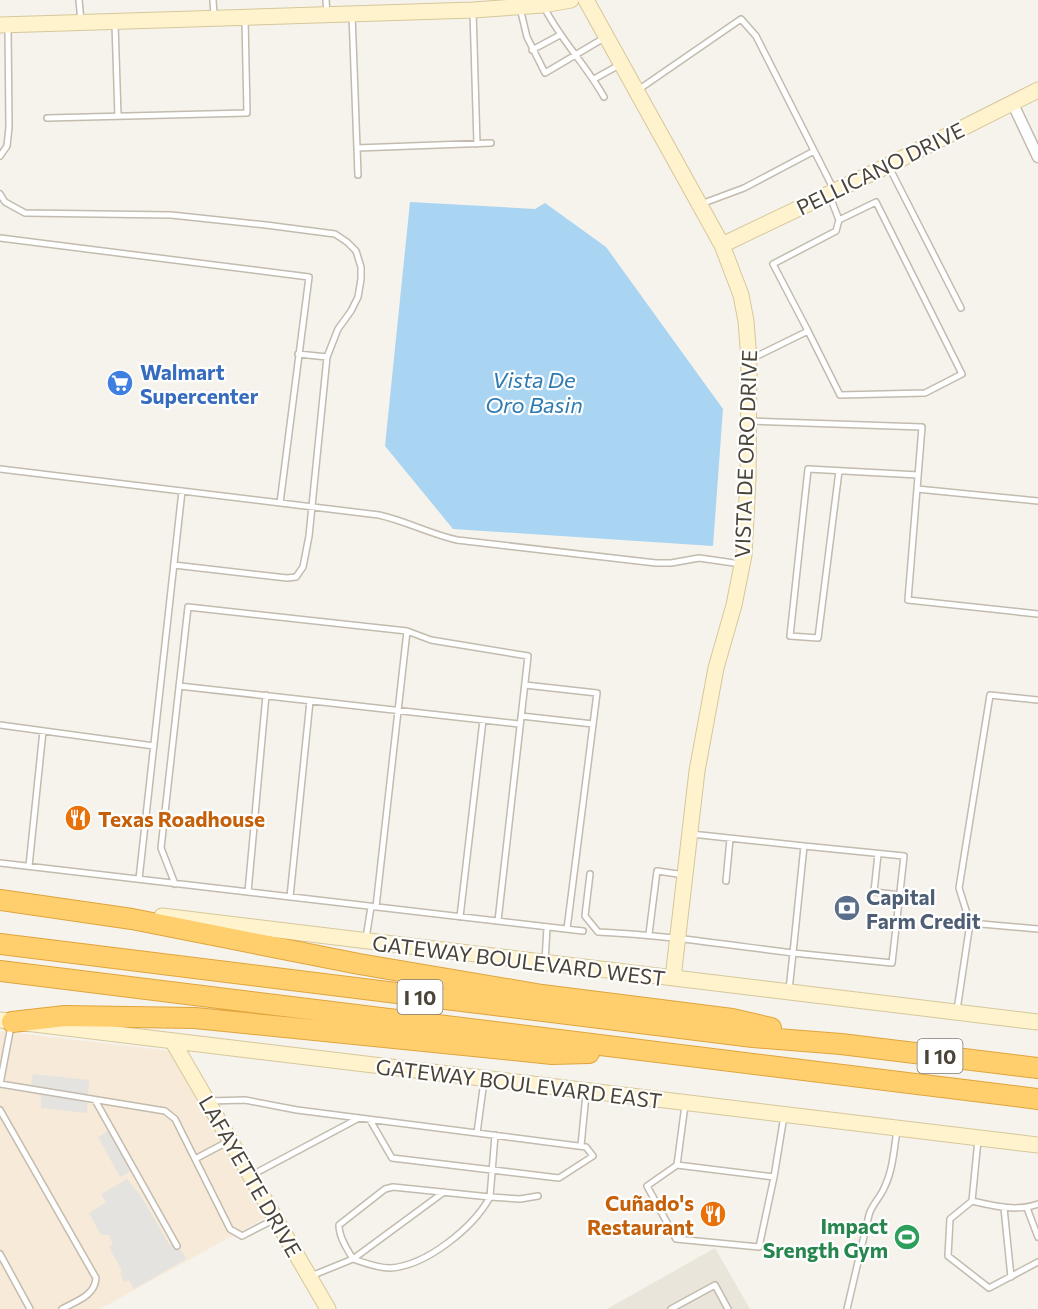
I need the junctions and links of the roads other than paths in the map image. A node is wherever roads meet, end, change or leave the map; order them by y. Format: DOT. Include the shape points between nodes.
graph roads {
  1 [pos="79,0"];
  2 [pos="213,0"];
  3 [pos="571,0"];
  4 [pos="586,0"];
  5 [pos="543,5"];
  6 [pos="422,6"];
  7 [pos="326,7"];
  8 [pos="519,7"];
  9 [pos="473,10"];
  10 [pos="352,14"];
  11 [pos="245,17"];
  12 [pos="214,18"];
  13 [pos="115,21"];
  14 [pos="81,22"];
  15 [pos="4,25"];
  16 [pos="560,35"];
  17 [pos="606,37"];
  18 [pos="532,50"];
  19 [pos="576,56"];
  20 [pos="554,59"];
  21 [pos="621,64"];
  22 [pos="558,66"];
  23 [pos="594,80"];
  24 [pos="1038,90"];
  25 [pos="636,91"];
  26 [pos="604,97"];
  27 [pos="1012,102"];
  28 [pos="118,116"];
  29 [pos="47,118"];
  30 [pos="491,143"];
  31 [pos="477,144"];
  32 [pos="357,148"];
  33 [pos="814,151"];
  34 [pos="0,156"];
  35 [pos="1038,157"];
  36 [pos="889,165"];
  37 [pos="358,175"];
  38 [pos="831,191"];
  39 [pos="0,194"];
  40 [pos="700,205"];
  41 [pos="839,220"];
  42 [pos="0,238"];
  43 [pos="722,245"];
  44 [pos="961,308"];
  45 [pos="807,331"];
  46 [pos="298,354"];
  47 [pos="327,357"];
  48 [pos="749,360"];
  49 [pos="748,421"];
  50 [pos="0,469"];
  51 [pos="839,471"];
  52 [pos="918,475"];
  53 [pos="917,489"];
  54 [pos="182,491"];
  55 [pos="1038,501"];
  56 [pos="280,503"];
  57 [pos="311,507"];
  58 [pos="742,564"];
  59 [pos="174,565"];
  60 [pos="1038,614"];
  61 [pos="407,631"];
  62 [pos="525,685"];
  63 [pos="179,686"];
  64 [pos="266,695"];
  65 [pos="1038,700"];
  66 [pos="310,701"];
  67 [pos="397,711"];
  68 [pos="521,716"];
  69 [pos="483,720"];
  70 [pos="519,724"];
  71 [pos="593,724"];
  72 [pos="0,725"];
  73 [pos="43,731"];
  74 [pos="154,746"];
  75 [pos="690,833"];
  76 [pos="730,838"];
  77 [pos="804,846"];
  78 [pos="878,854"];
  79 [pos="0,863"];
  80 [pos="29,866"];
  81 [pos="590,874"];
  82 [pos="685,875"];
  83 [pos="139,879"];
  84 [pos="726,881"];
  85 [pos="175,884"];
  86 [pos="248,892"];
  87 [pos="900,895"];
  88 [pos="290,897"];
  89 [pos="0,898"];
  90 [pos="373,907"];
  91 [pos="460,917"];
  92 [pos="498,921"];
  93 [pos="970,923"];
  94 [pos="548,927"];
  95 [pos="567,929"];
  96 [pos="1038,929"];
  97 [pos="583,931"];
  98 [pos="649,934"];
  99 [pos="678,940"];
  100 [pos="365,942"];
  101 [pos="0,944"];
  102 [pos="793,953"];
  103 [pos="544,963"];
  104 [pos="0,971"];
  105 [pos="673,978"];
  106 [pos="788,992"];
  107 [pos="957,1012"];
  108 [pos="6,1021"];
  109 [pos="1038,1022"];
  110 [pos="173,1042"];
  111 [pos="841,1044"];
  112 [pos="657,1051"];
  113 [pos="1038,1068"];
  114 [pos="485,1079"];
  115 [pos="0,1084"];
  116 [pos="586,1091"];
  117 [pos="1038,1099"];
  118 [pos="95,1100"];
  119 [pos="208,1101"];
  120 [pos="685,1103"];
  121 [pos="0,1110"];
  122 [pos="784,1115"];
  123 [pos="359,1118"];
  124 [pos="370,1120"];
  125 [pos="897,1128"];
  126 [pos="477,1133"];
  127 [pos="495,1135"];
  128 [pos="978,1138"];
  129 [pos="230,1140"];
  130 [pos="1038,1145"];
  131 [pos="581,1146"];
  132 [pos="195,1159"];
  133 [pos="677,1165"];
  134 [pos="493,1171"];
  135 [pos="251,1176"];
  136 [pos="774,1177"];
  137 [pos="444,1192"];
  138 [pos="538,1196"];
  139 [pos="490,1197"];
  140 [pos="972,1201"];
  141 [pos="1038,1204"];
  142 [pos="1004,1208"];
  143 [pos="1027,1208"];
  144 [pos="276,1218"];
  145 [pos="1038,1237"];
  146 [pos="177,1246"];
  147 [pos="0,1254"];
  148 [pos="353,1259"];
  149 [pos="1038,1262"];
  150 [pos="309,1276"];
  151 [pos="1011,1277"];
  152 [pos="30,1309"];
  153 [pos="62,1309"];
  154 [pos="328,1309"];
  155 [pos="671,1309"];
  156 [pos="728,1309"];
  157 [pos="847,1309"];
  1 -- 14 [label="lane"];
  2 -- 12 [label="lane"];
  3 -- 5 [label="main road"];
  4 -- 17 [label="main road, VISTA DE ORO DRIVE"];
  5 -- 8 [label="main road"];
  5 -- 16 [label="lane"];
  6 -- 9 [label="main road"];
  6 -- 10 [label="main road"];
  7 -- 10 [label="main road"];
  7 -- 11 [label="main road"];
  8 -- 9 [label="main road"];
  8 -- 18 [label="lane"];
  9 -- 31 [label="lane"];
  10 -- 32 [label="lane"];
  11 -- 12 [label="main road"];
  11 -- 28 [label="lane" via="247,113"];
  12 -- 13 [label="main road"];
  13 -- 14 [label="main road"];
  13 -- 28 [label="lane"];
  14 -- 15 [label="main road"];
  15 -- 34 [label="lane" via="9,127 7,146"];
  16 -- 18 [label="lane" via="547,46"];
  16 -- 19 [label="lane"];
  17 -- 19 [label="lane"];
  17 -- 21 [label="main road, VISTA DE ORO DRIVE"];
  18 -- 22 [label="lane" via="545,73"];
  19 -- 22 [label="lane"];
  19 -- 23 [label="lane"];
  20 -- 22 [label="lane"];
  21 -- 23 [label="lane"];
  21 -- 25 [label="main road, VISTA DE ORO DRIVE"];
  23 -- 26 [label="lane"];
  24 -- 27 [label="main road, PELLICANO DRIVE"];
  25 -- 33 [label="lane" via="741,19 756,36"];
  25 -- 40 [label="main road, VISTA DE ORO DRIVE"];
  27 -- 35 [label="street"];
  27 -- 36 [label="main road, PELLICANO DRIVE"];
  28 -- 29 [label="lane"];
  30 -- 31 [label="lane"];
  31 -- 32 [label="lane"];
  32 -- 37 [label="lane"];
  33 -- 38 [label="lane"];
  33 -- 40 [label="lane" via="744,188"];
  36 -- 38 [label="main road, PELLICANO DRIVE"];
  36 -- 44 [label="lane"];
  38 -- 41 [label="lane"];
  38 -- 43 [label="main road, PELLICANO DRIVE"];
  39 -- 47 [label="lane" via="5,202 25,213 171,216 335,234 356,251 361,279 358,297 338,329"];
  40 -- 43 [label="main road, VISTA DE ORO DRIVE"];
  41 -- 45 [label="lane" via="836,231 773,264"];
  41 -- 45 [label="lane" via="876,202 962,374 925,393 840,394"];
  42 -- 46 [label="lane" via="309,277"];
  43 -- 48 [label="main road, VISTA DE ORO DRIVE" via="741,295"];
  45 -- 48 [label="lane"];
  46 -- 47 [label="lane"];
  46 -- 56 [label="lane"];
  47 -- 57 [label="lane"];
  48 -- 49 [label="main road, VISTA DE ORO DRIVE"];
  49 -- 52 [label="lane" via="922,428"];
  49 -- 58 [label="main road, VISTA DE ORO DRIVE"];
  50 -- 54 [label="lane"];
  51 -- 51 [label="lane" via="808,469 790,636 818,638"];
  51 -- 52 [label="lane"];
  52 -- 53 [label="lane"];
  53 -- 55 [label="lane"];
  53 -- 60 [label="lane" via="908,600"];
  54 -- 56 [label="lane"];
  54 -- 59 [label="lane"];
  56 -- 57 [label="lane"];
  57 -- 58 [label="lane" via="379,515 457,540 656,563 699,558"];
  57 -- 59 [label="lane" via="303,567 296,577"];
  58 -- 75 [label="main road, VISTA DE ORO DRIVE" via="714,680"];
  59 -- 74 [label="lane"];
  61 -- 62 [label="lane" via="431,640 528,656"];
  61 -- 63 [label="lane" via="188,607"];
  61 -- 67 [label="lane"];
  62 -- 68 [label="lane"];
  62 -- 71 [label="lane" via="597,693"];
  63 -- 64 [label="lane"];
  63 -- 85 [label="lane" via="161,848"];
  64 -- 66 [label="lane"];
  64 -- 86 [label="lane"];
  65 -- 93 [label="lane" via="990,695 959,888"];
  66 -- 67 [label="lane"];
  66 -- 88 [label="lane"];
  67 -- 69 [label="lane"];
  67 -- 90 [label="lane"];
  68 -- 70 [label="lane"];
  68 -- 71 [label="lane"];
  69 -- 70 [label="lane"];
  69 -- 91 [label="lane"];
  70 -- 92 [label="lane"];
  71 -- 95 [label="lane"];
  72 -- 73 [label="lane"];
  73 -- 74 [label="lane"];
  73 -- 80 [label="lane"];
  74 -- 83 [label="lane"];
  75 -- 76 [label="lane"];
  75 -- 82 [label="main road, VISTA DE ORO DRIVE"];
  76 -- 77 [label="lane"];
  76 -- 84 [label="lane"];
  77 -- 78 [label="lane"];
  77 -- 102 [label="lane"];
  78 -- 87 [label="lane" via="874,892"];
  78 -- 87 [label="lane" via="904,856"];
  79 -- 80 [label="lane"];
  80 -- 83 [label="lane"];
  81 -- 98 [label="lane" via="585,916 598,932"];
  82 -- 98 [label="lane" via="657,871"];
  82 -- 99 [label="main road, VISTA DE ORO DRIVE"];
  83 -- 85 [label="lane"];
  85 -- 86 [label="lane"];
  86 -- 88 [label="lane"];
  87 -- 102 [label="lane" via="892,963"];
  88 -- 90 [label="lane"];
  89 -- 100 [label="main road, GATEWAY BOULEVARD WEST"];
  89 -- 111 [label="highway" via="542,995 732,1019"];
  90 -- 91 [label="lane"];
  90 -- 100 [label="lane"];
  91 -- 92 [label="lane"];
  92 -- 94 [label="lane"];
  93 -- 96 [label="lane"];
  93 -- 107 [label="lane"];
  94 -- 95 [label="lane"];
  94 -- 103 [label="lane"];
  95 -- 97 [label="lane"];
  98 -- 99 [label="lane"];
  99 -- 102 [label="lane"];
  99 -- 105 [label="main road, VISTA DE ORO DRIVE"];
  100 -- 103 [label="main road, GATEWAY BOULEVARD WEST"];
  101 -- 111 [label="highway, I 10"];
  102 -- 106 [label="lane"];
  103 -- 105 [label="main road, GATEWAY BOULEVARD WEST"];
  104 -- 112 [label="highway, I 10"];
  105 -- 106 [label="main road, GATEWAY BOULEVARD WEST"];
  106 -- 107 [label="main road, GATEWAY BOULEVARD WEST"];
  107 -- 109 [label="main road, GATEWAY BOULEVARD WEST"];
  108 -- 110 [label="main road, GATEWAY BOULEVARD EAST"];
  108 -- 112 [label="highway" via="65,1016 195,1018 552,1054"];
  108 -- 115 [label="lane"];
  110 -- 114 [label="main road, GATEWAY BOULEVARD EAST"];
  110 -- 119 [label="main road, LAFAYETTE DRIVE"];
  111 -- 113 [label="highway, I 10"];
  112 -- 117 [label="highway, I 10"];
  114 -- 116 [label="main road, GATEWAY BOULEVARD EAST"];
  114 -- 126 [label="lane"];
  115 -- 118 [label="lane"];
  116 -- 120 [label="main road, GATEWAY BOULEVARD EAST"];
  116 -- 131 [label="lane"];
  118 -- 132 [label="lane" via="165,1111 175,1119"];
  118 -- 146 [label="lane"];
  119 -- 123 [label="lane" via="245,1100"];
  119 -- 129 [label="main road, LAFAYETTE DRIVE"];
  120 -- 122 [label="main road, GATEWAY BOULEVARD EAST"];
  120 -- 133 [label="lane"];
  121 -- 153 [label="lane" via="96,1278 92,1292"];
  122 -- 125 [label="main road, GATEWAY BOULEVARD EAST"];
  122 -- 136 [label="lane"];
  123 -- 124 [label="lane"];
  123 -- 135 [label="lane"];
  124 -- 126 [label="lane"];
  124 -- 134 [label="lane" via="392,1158"];
  125 -- 128 [label="main road, GATEWAY BOULEVARD EAST"];
  125 -- 157 [label="lane" via="890,1174 868,1215"];
  126 -- 127 [label="lane"];
  127 -- 131 [label="lane"];
  127 -- 134 [label="lane"];
  128 -- 130 [label="main road, GATEWAY BOULEVARD EAST"];
  128 -- 140 [label="lane"];
  129 -- 132 [label="lane"];
  129 -- 135 [label="main road, LAFAYETTE DRIVE"];
  131 -- 134 [label="lane" via="593,1155 559,1178"];
  132 -- 144 [label="lane" via="230,1229 242,1236"];
  133 -- 136 [label="lane"];
  133 -- 136 [label="lane" via="647,1186 676,1239 759,1247"];
  134 -- 139 [label="lane"];
  135 -- 144 [label="main road, LAFAYETTE DRIVE"];
  137 -- 139 [label="lane"];
  137 -- 148 [label="lane"];
  137 -- 148 [label="lane" via="384,1189 339,1225"];
  138 -- 139 [label="lane"];
  139 -- 148 [label="lane" via="468,1225 419,1260 388,1268"];
  140 -- 142 [label="lane"];
  140 -- 151 [label="lane" via="950,1219 948,1256 989,1288"];
  141 -- 143 [label="lane"];
  142 -- 143 [label="lane"];
  142 -- 151 [label="lane"];
  143 -- 145 [label="lane"];
  144 -- 150 [label="main road, LAFAYETTE DRIVE"];
  147 -- 152 [label="lane"];
  148 -- 150 [label="lane"];
  149 -- 151 [label="lane"];
  150 -- 154 [label="main road, LAFAYETTE DRIVE"];
  155 -- 156 [label="lane" via="715,1285"];
}
